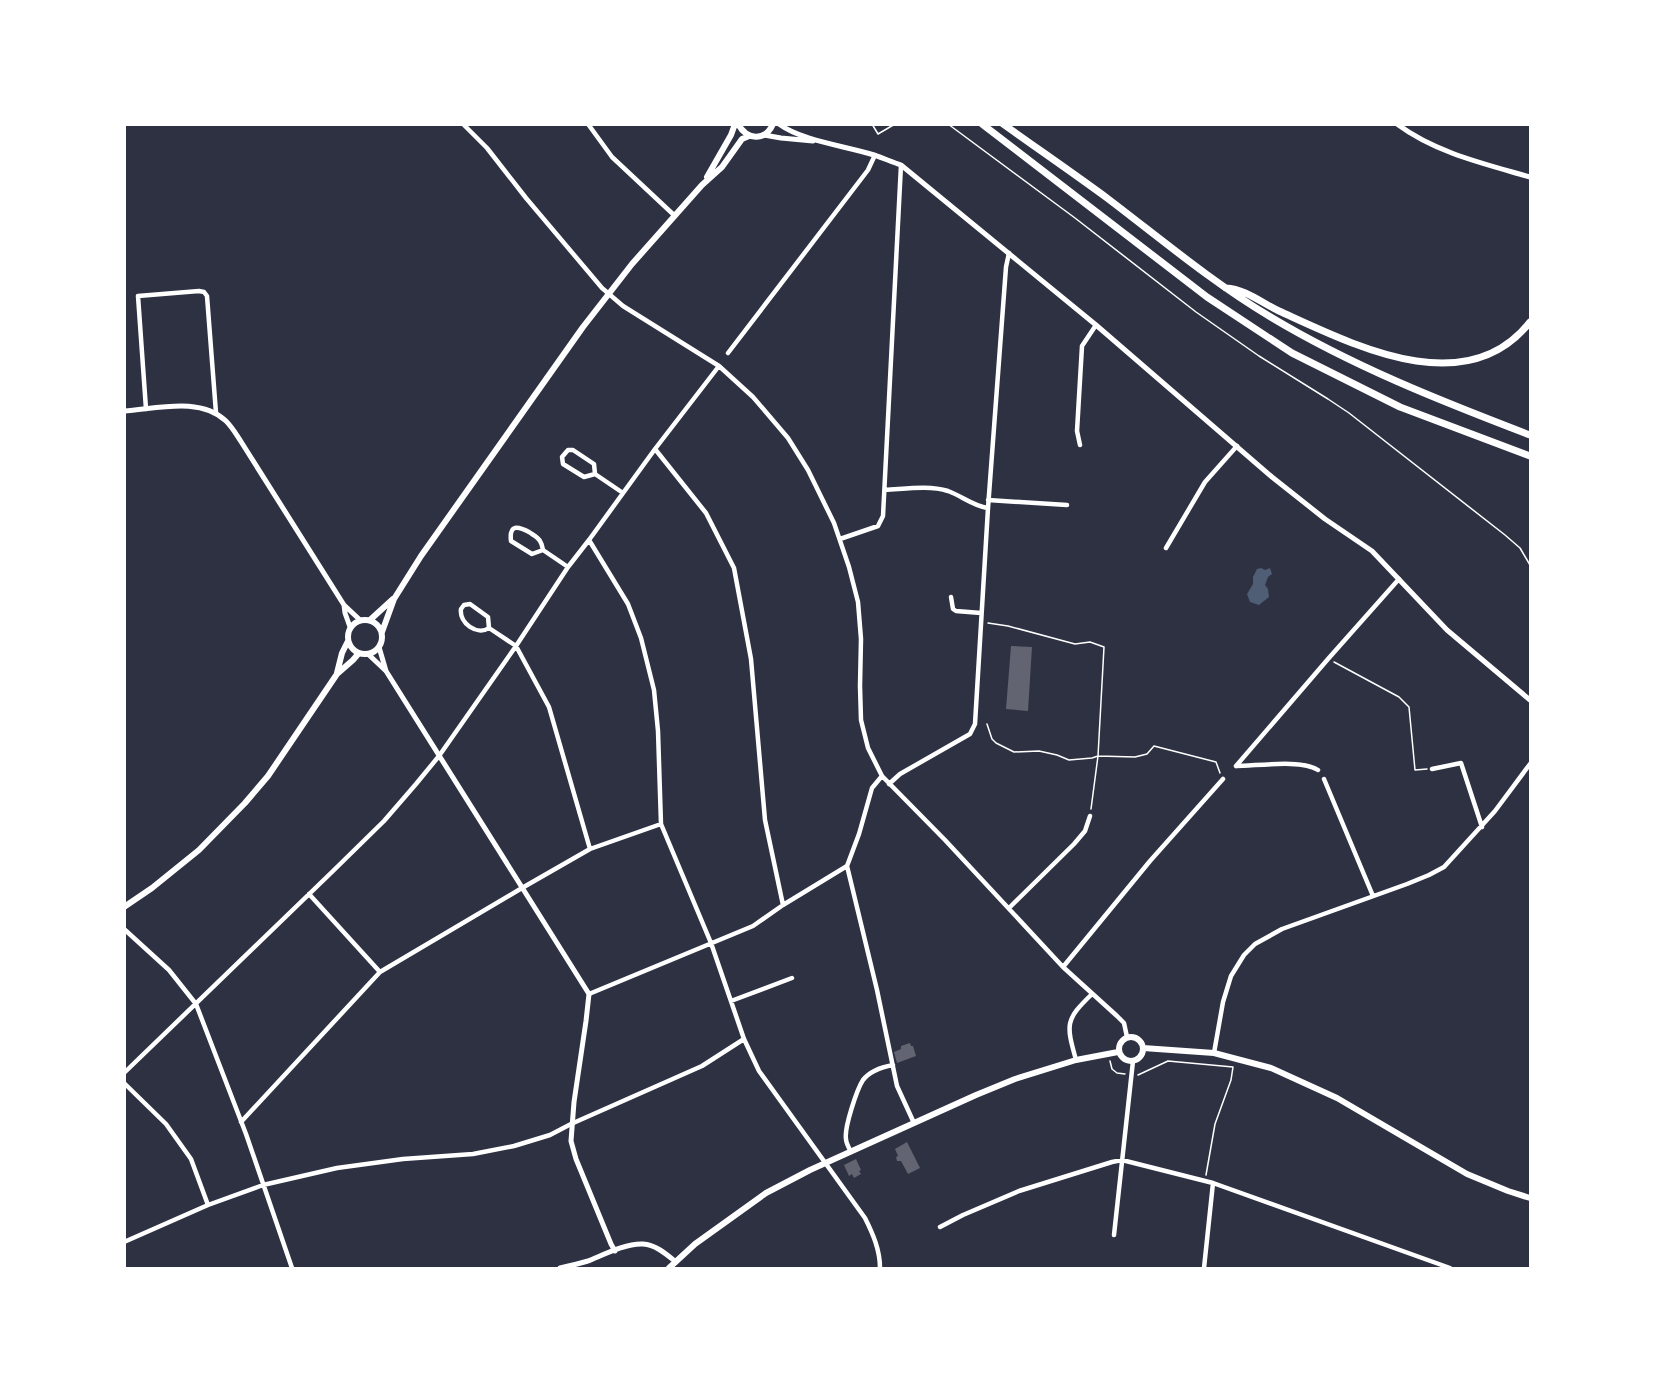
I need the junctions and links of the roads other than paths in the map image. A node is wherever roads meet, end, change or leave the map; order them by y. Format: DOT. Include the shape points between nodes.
graph roads {
  1 [pos="463,124"];
  2 [pos="588,124"];
  3 [pos="736,124"];
  4 [pos="773,124"];
  5 [pos="779,124"];
  6 [pos="982,124"];
  7 [pos="1003,124"];
  8 [pos="1397,124"];
  9 [pos="764,135"];
  10 [pos="748,136"];
  11 [pos="820,141"];
  12 [pos="875,155"];
  13 [pos="901,165"];
  14 [pos="1530,177"];
  15 [pos="702,185"];
  16 [pos="675,216"];
  17 [pos="1009,253"];
  18 [pos="1226,288"];
  19 [pos="609,294"];
  20 [pos="1530,323"];
  21 [pos="1096,325"];
  22 [pos="728,353"];
  23 [pos="719,366"];
  24 [pos="146,409"];
  25 [pos="124,411"];
  26 [pos="216,413"];
  27 [pos="1530,435"];
  28 [pos="1080,445"];
  29 [pos="1237,446"];
  30 [pos="654,449"];
  31 [pos="1530,456"];
  32 [pos="595,474"];
  33 [pos="885,490"];
  34 [pos="623,492"];
  35 [pos="988,500"];
  36 [pos="1067,505"];
  37 [pos="988,508"];
  38 [pos="840,539"];
  39 [pos="589,540"];
  40 [pos="1166,548"];
  41 [pos="543,550"];
  42 [pos="567,567"];
  43 [pos="1399,579"];
  44 [pos="951,597"];
  45 [pos="394,599"];
  46 [pos="344,605"];
  47 [pos="981,613"];
  48 [pos="360,620"];
  49 [pos="370,620"];
  50 [pos="350,627"];
  51 [pos="489,628"];
  52 [pos="382,632"];
  53 [pos="348,641"];
  54 [pos="516,646"];
  55 [pos="380,647"];
  56 [pos="359,653"];
  57 [pos="368,654"];
  58 [pos="386,671"];
  59 [pos="337,674"];
  60 [pos="1530,700"];
  61 [pos="439,756"];
  62 [pos="1530,764"];
  63 [pos="1432,769"];
  64 [pos="1318,770"];
  65 [pos="882,776"];
  66 [pos="1223,779"];
  67 [pos="1324,779"];
  68 [pos="889,784"];
  69 [pos="1090,816"];
  70 [pos="661,824"];
  71 [pos="1482,827"];
  72 [pos="590,849"];
  73 [pos="847,866"];
  74 [pos="522,888"];
  75 [pos="309,894"];
  76 [pos="1373,896"];
  77 [pos="783,905"];
  78 [pos="124,907"];
  79 [pos="1009,908"];
  80 [pos="124,929"];
  81 [pos="711,943"];
  82 [pos="1063,967"];
  83 [pos="380,972"];
  84 [pos="792,978"];
  85 [pos="589,994"];
  86 [pos="1092,994"];
  87 [pos="731,1001"];
  88 [pos="196,1004"];
  89 [pos="1127,1037"];
  90 [pos="744,1039"];
  91 [pos="1143,1048"];
  92 [pos="1119,1052"];
  93 [pos="1214,1053"];
  94 [pos="1076,1060"];
  95 [pos="1133,1061"];
  96 [pos="893,1065"];
  97 [pos="124,1073"];
  98 [pos="124,1083"];
  99 [pos="241,1122"];
  100 [pos="914,1123"];
  101 [pos="571,1124"];
  102 [pos="851,1152"];
  103 [pos="1122,1160"];
  104 [pos="826,1163"];
  105 [pos="1213,1183"];
  106 [pos="263,1185"];
  107 [pos="1530,1198"];
  108 [pos="208,1205"];
  109 [pos="940,1227"];
  110 [pos="1114,1234"];
  111 [pos="124,1242"];
  112 [pos="615,1251"];
  113 [pos="676,1262"];
  114 [pos="292,1269"];
  115 [pos="560,1269"];
  116 [pos="669,1269"];
  117 [pos="880,1269"];
  118 [pos="1204,1269"];
  119 [pos="1450,1269"];
  1 -- 19 [label="street"];
  2 -- 16 [label="street" via="612,157"];
  3 -- 10 [label="main road"];
  3 -- 15 [label="main road"];
  4 -- 9 [label="main road"];
  5 -- 11 [label="street"];
  6 -- 31 [label="highway" via="1207,297 1292,353 1400,407"];
  7 -- 18 [label="highway"];
  8 -- 14 [label="street" via="1446,152"];
  9 -- 10 [label="main road"];
  9 -- 11 [label="street"];
  10 -- 15 [label="main road"];
  11 -- 12 [label="street"];
  12 -- 13 [label="street"];
  12 -- 22 [label="street" via="868,170"];
  13 -- 17 [label="street"];
  13 -- 33 [label="street"];
  15 -- 16 [label="main road"];
  16 -- 19 [label="main road"];
  17 -- 21 [label="street"];
  17 -- 35 [label="street"];
  18 -- 20 [label="highway" via="1236,288 1336,336 1380,352 1442,364 1483,358 1514,340"];
  18 -- 27 [label="highway" via="1343,357"];
  19 -- 23 [label="street"];
  19 -- 45 [label="main road"];
  21 -- 28 [label="street" via="1082,346 1077,431"];
  21 -- 29 [label="street"];
  23 -- 30 [label="street"];
  23 -- 38 [label="street" via="753,397 788,438 808,470"];
  24 -- 25 [label="street"];
  24 -- 26 [label="street" via="186,406"];
  24 -- 26 [label="street" via="138,296 200,291 207,296"];
  26 -- 46 [label="street" via="240,440"];
  29 -- 40 [label="street" via="1205,482"];
  29 -- 43 [label="street" via="1325,519 1372,551"];
  30 -- 34 [label="street"];
  30 -- 77 [label="street" via="706,513 734,568 751,659 765,820"];
  32 -- 32 [label="street" via="594,464 573,450 562,457 563,464 584,477"];
  32 -- 34 [label="street"];
  33 -- 37 [label="street" via="934,488"];
  33 -- 38 [label="street" via="878,526"];
  34 -- 39 [label="street"];
  35 -- 36 [label="street"];
  35 -- 37 [label="street"];
  37 -- 47 [label="street"];
  38 -- 65 [label="street" via="858,602 861,720 868,748"];
  39 -- 42 [label="street"];
  39 -- 70 [label="street" via="628,604 641,638 654,690"];
  41 -- 41 [label="street" via="538,538 519,527 512,531 511,541 532,554"];
  41 -- 42 [label="street"];
  42 -- 54 [label="street"];
  43 -- 60 [label="street" via="1447,630"];
  43 -- 64 [label="street" via="1236,766 1299,764"];
  44 -- 47 [label="street" via="956,611"];
  45 -- 49 [label="main road"];
  45 -- 52 [label="main road"];
  46 -- 48 [label="street"];
  46 -- 50 [label="street"];
  47 -- 68 [label="street" via="975,724 970,734"];
  48 -- 49 [label="main road"];
  48 -- 50 [label="main road"];
  49 -- 52 [label="main road"];
  50 -- 53 [label="main road"];
  51 -- 51 [label="street" via="488,617 470,604 464,605 464,622 479,631"];
  51 -- 54 [label="street"];
  52 -- 55 [label="main road"];
  53 -- 56 [label="main road"];
  53 -- 59 [label="main road"];
  54 -- 61 [label="street"];
  54 -- 72 [label="street" via="549,707"];
  55 -- 57 [label="main road"];
  55 -- 58 [label="street"];
  56 -- 57 [label="main road"];
  56 -- 59 [label="main road"];
  57 -- 58 [label="street"];
  58 -- 61 [label="street"];
  59 -- 78 [label="main road" via="268,776 245,803 199,850"];
  61 -- 74 [label="street"];
  61 -- 75 [label="street" via="384,820"];
  62 -- 71 [label="street"];
  63 -- 71 [label="street" via="1461,763"];
  65 -- 68 [label="street"];
  65 -- 73 [label="street" via="872,788"];
  66 -- 82 [label="street"];
  67 -- 76 [label="street"];
  68 -- 79 [label="street"];
  69 -- 79 [label="street" via="1085,831 1074,844"];
  70 -- 72 [label="street"];
  70 -- 81 [label="street"];
  71 -- 76 [label="street" via="1438,871"];
  72 -- 74 [label="street"];
  73 -- 77 [label="street"];
  73 -- 96 [label="street"];
  74 -- 83 [label="street"];
  74 -- 85 [label="street"];
  75 -- 83 [label="street"];
  75 -- 88 [label="street"];
  76 -- 93 [label="street" via="1282,929 1244,954 1227,987"];
  77 -- 81 [label="street" via="753,926"];
  79 -- 82 [label="street"];
  80 -- 88 [label="street" via="169,970"];
  81 -- 85 [label="street"];
  81 -- 87 [label="street"];
  82 -- 86 [label="street"];
  83 -- 99 [label="street"];
  84 -- 87 [label="street"];
  85 -- 101 [label="street"];
  86 -- 89 [label="street" via="1124,1023"];
  86 -- 94 [label="street" via="1070,1021 1069,1035"];
  87 -- 90 [label="street"];
  88 -- 97 [label="street"];
  88 -- 99 [label="street"];
  89 -- 91 [label="main road" via="1138,1039"];
  89 -- 92 [label="main road" via="1120,1043"];
  90 -- 101 [label="street" via="702,1066"];
  90 -- 104 [label="street" via="759,1071"];
  91 -- 93 [label="main road"];
  91 -- 95 [label="main road" via="1140,1057"];
  92 -- 94 [label="main road"];
  92 -- 95 [label="main road" via="1124,1059"];
  93 -- 107 [label="main road" via="1271,1068 1337,1098 1467,1174"];
  94 -- 100 [label="main road" via="1015,1079"];
  95 -- 103 [label="street"];
  96 -- 100 [label="street" via="897,1086"];
  96 -- 102 [label="street" via="875,1070 863,1080 845,1129"];
  98 -- 108 [label="street" via="166,1124 191,1159"];
  99 -- 106 [label="street"];
  100 -- 102 [label="main road"];
  101 -- 106 [label="street" via="514,1146 337,1168"];
  101 -- 112 [label="street" via="576,1159"];
  102 -- 104 [label="main road"];
  103 -- 105 [label="street"];
  103 -- 109 [label="street" via="1019,1191"];
  103 -- 110 [label="street"];
  104 -- 113 [label="main road" via="766,1192"];
  104 -- 117 [label="street" via="865,1218 875,1238"];
  105 -- 118 [label="street"];
  105 -- 119 [label="street"];
  106 -- 108 [label="street"];
  106 -- 114 [label="street"];
  108 -- 111 [label="street"];
  112 -- 113 [label="street" via="642,1244 663,1251"];
  112 -- 115 [label="street"];
  113 -- 116 [label="main road"];
}
